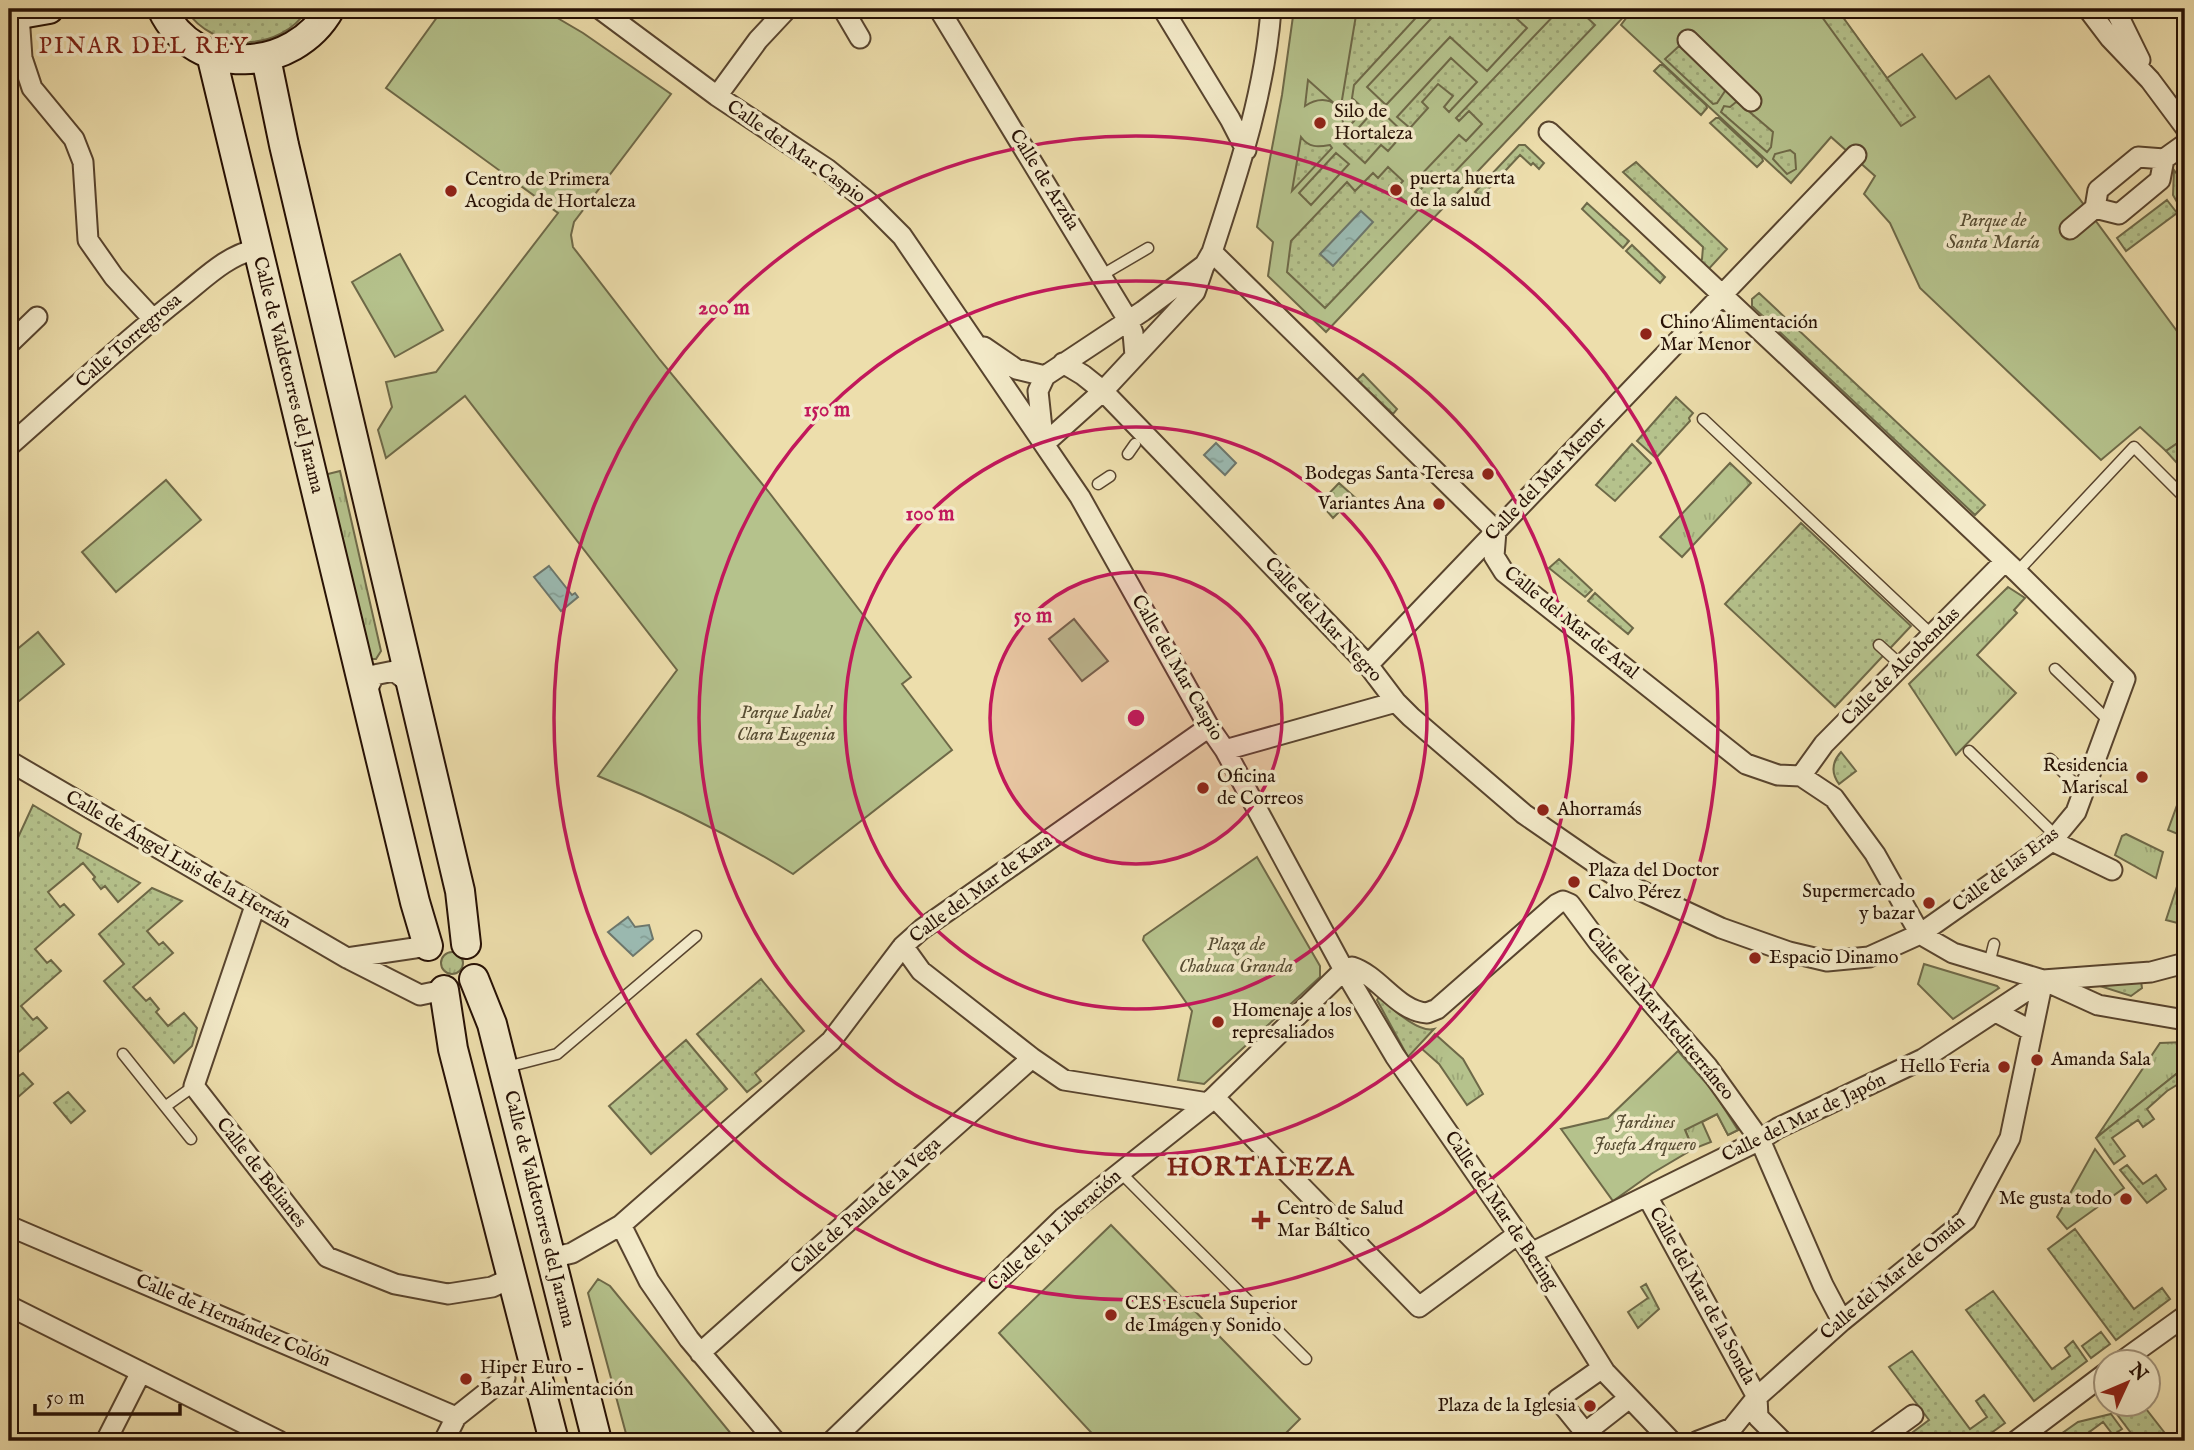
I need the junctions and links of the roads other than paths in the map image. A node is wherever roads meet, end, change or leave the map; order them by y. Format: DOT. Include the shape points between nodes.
graph roads {
  1 [pos="49,9"];
  2 [pos="162,9"];
  3 [pos="330,9"];
  4 [pos="584,9"];
  5 [pos="600,9"];
  6 [pos="786,9"];
  7 [pos="843,9"];
  8 [pos="939,9"];
  9 [pos="1163,9"];
  10 [pos="1271,9"];
  11 [pos="2088,9"];
  12 [pos="2115,9"];
  13 [pos="14,15"];
  14 [pos="617,23"];
  15 [pos="860,37"];
  16 [pos="1688,40"];
  17 [pos="211,54"];
  18 [pos="266,58"];
  19 [pos="2150,80"];
  20 [pos="717,96"];
  21 [pos="1751,101"];
  22 [pos="2185,127"];
  23 [pos="1549,132"];
  24 [pos="2185,144"];
  25 [pos="1246,150"];
  26 [pos="1856,155"];
  27 [pos="2164,159"];
  28 [pos="2095,208"];
  29 [pos="2070,229"];
  30 [pos="1148,248"];
  31 [pos="257,249"];
  32 [pos="1208,259"];
  33 [pos="1102,275"];
  34 [pos="1722,294"];
  35 [pos="37,317"];
  36 [pos="153,319"];
  37 [pos="1128,320"];
  38 [pos="974,341"];
  39 [pos="9,344"];
  40 [pos="1135,356"];
  41 [pos="1063,363"];
  42 [pos="1045,376"];
  43 [pos="1103,391"];
  44 [pos="1703,419"];
  45 [pos="10,441"];
  46 [pos="1044,444"];
  47 [pos="1135,444"];
  48 [pos="1128,454"];
  49 [pos="1110,476"];
  50 [pos="1098,484"];
  51 [pos="2185,498"];
  52 [pos="1496,531"];
  53 [pos="2011,567"];
  54 [pos="1932,635"];
  55 [pos="1879,645"];
  56 [pos="1368,665"];
  57 [pos="1902,666"];
  58 [pos="2055,669"];
  59 [pos="412,685"];
  60 [pos="365,695"];
  61 [pos="1396,702"];
  62 [pos="2109,721"];
  63 [pos="1209,727"];
  64 [pos="1225,750"];
  65 [pos="1969,751"];
  66 [pos="2050,758"];
  67 [pos="9,761"];
  68 [pos="1801,776"];
  69 [pos="2083,792"];
  70 [pos="2054,839"];
  71 [pos="1595,863"];
  72 [pos="2112,870"];
  73 [pos="255,906"];
  74 [pos="1920,934"];
  75 [pos="696,936"];
  76 [pos="466,944"];
  77 [pos="428,946"];
  78 [pos="903,946"];
  79 [pos="347,958"];
  80 [pos="2185,963"];
  81 [pos="1344,970"];
  82 [pos="2067,978"];
  83 [pos="474,979"];
  84 [pos="2043,980"];
  85 [pos="444,990"];
  86 [pos="1996,1012"];
  87 [pos="2185,1020"];
  88 [pos="2032,1031"];
  89 [pos="123,1054"];
  90 [pos="1032,1058"];
  91 [pos="503,1068"];
  92 [pos="194,1086"];
  93 [pos="1155,1093"];
  94 [pos="1211,1100"];
  95 [pos="166,1106"];
  96 [pos="1174,1130"];
  97 [pos="191,1139"];
  98 [pos="1760,1140"];
  99 [pos="1120,1172"];
  100 [pos="1647,1196"];
  101 [pos="621,1225"];
  102 [pos="9,1226"];
  103 [pos="1518,1234"];
  104 [pos="1531,1253"];
  105 [pos="551,1258"];
  106 [pos="512,1278"];
  107 [pos="9,1306"];
  108 [pos="2185,1316"];
  109 [pos="1842,1321"];
  110 [pos="2141,1348"];
  111 [pos="699,1353"];
  112 [pos="1306,1360"];
  113 [pos="1598,1371"];
  114 [pos="141,1372"];
  115 [pos="505,1378"];
  116 [pos="2092,1384"];
  117 [pos="1757,1397"];
  118 [pos="1623,1403"];
  119 [pos="1913,1415"];
  120 [pos="457,1417"];
  121 [pos="1729,1434"];
  122 [pos="1589,1437"];
  123 [pos="106,1441"];
  124 [pos="279,1441"];
  125 [pos="444,1441"];
  126 [pos="554,1441"];
  127 [pos="597,1441"];
  128 [pos="775,1441"];
  129 [pos="832,1441"];
  130 [pos="1671,1441"];
  131 [pos="1698,1441"];
  132 [pos="1782,1441"];
  133 [pos="1877,1441"];
  134 [pos="2016,1441"];
  1 -- 13 [label="street"];
  2 -- 17 [label="street" via="186,39"];
  3 -- 18 [label="street" via="313,33 291,49"];
  4 -- 14 [label="street, Calle del Mar Caspio"];
  5 -- 14 [label="street, Calle del Mar Caspio"];
  6 -- 20 [label="street"];
  7 -- 15 [label="street"];
  8 -- 33 [label="street, Calle de Arzúa"];
  9 -- 25 [label="street"];
  10 -- 25 [label="street" via="1268,48"];
  11 -- 19 [label="street"];
  12 -- 19 [label="street"];
  13 -- 36 [label="street" via="32,88 74,139 82,162 88,240"];
  14 -- 20 [label="street, Calle del Mar Caspio"];
  16 -- 21 [label="street"];
  17 -- 18 [label="street" via="238,60"];
  17 -- 31 [label="street, Calle de Valdetorres del Jarama"];
  18 -- 59 [label="street"];
  19 -- 22 [label="street"];
  20 -- 38 [label="street, Calle del Mar Caspio" via="868,202 902,236"];
  23 -- 34 [label="street"];
  24 -- 27 [label="street"];
  25 -- 32 [label="street"];
  26 -- 34 [label="street, Calle del Mar Menor"];
  27 -- 28 [label="street" via="2138,157 2098,190"];
  27 -- 28 [label="street" via="2160,180 2119,214"];
  28 -- 29 [label="street"];
  30 -- 33 [label="lane"];
  31 -- 36 [label="street, Calle Torregrosa" via="227,260"];
  31 -- 60 [label="street, Calle de Valdetorres del Jarama"];
  32 -- 37 [label="street"];
  32 -- 40 [label="street" via="1195,292"];
  32 -- 52 [label="street"];
  33 -- 37 [label="street, Calle de Arzúa"];
  34 -- 52 [label="street, Calle del Mar Menor"];
  34 -- 53 [label="street"];
  35 -- 39 [label="street"];
  36 -- 45 [label="street, Calle Torregrosa"];
  37 -- 40 [label="street, Calle de Arzúa"];
  37 -- 41 [label="street"];
  38 -- 42 [label="street, Calle del Mar Caspio" via="1016,369"];
  38 -- 46 [label="street, Calle del Mar Caspio"];
  40 -- 43 [label="street"];
  41 -- 42 [label="street"];
  41 -- 43 [label="street, Calle del Mar Negro"];
  42 -- 46 [label="street, Calle del Mar Caspio" via="1038,391"];
  43 -- 46 [label="street"];
  43 -- 56 [label="street, Calle del Mar Negro"];
  44 -- 54 [label="lane"];
  46 -- 63 [label="street, Calle del Mar Caspio" via="1085,506"];
  47 -- 48 [label="lane"];
  49 -- 50 [label="lane"];
  51 -- 53 [label="lane" via="2134,447"];
  52 -- 56 [label="street, Calle del Mar Menor"];
  52 -- 68 [label="street, Calle del Mar de Aral" via="1494,556 1504,572 1746,764 1778,775"];
  53 -- 54 [label="street, Calle de Alcobendas"];
  53 -- 62 [label="street, Calle de las Eras" via="2124,679"];
  54 -- 57 [label="street, Calle de Alcobendas"];
  55 -- 57 [label="lane"];
  56 -- 61 [label="street, Calle del Mar Negro"];
  57 -- 68 [label="street, Calle de Alcobendas" via="1825,744"];
  58 -- 62 [label="lane"];
  59 -- 60 [label="street" via="394,671 374,675"];
  59 -- 76 [label="street" via="460,891"];
  60 -- 77 [label="street, Calle de Valdetorres del Jarama"];
  61 -- 64 [label="street"];
  61 -- 71 [label="street, Calle del Mar Negro" via="1524,814"];
  62 -- 69 [label="street, Calle de las Eras"];
  63 -- 64 [label="street, Calle del Mar Caspio"];
  63 -- 78 [label="street, Calle del Mar de Kara"];
  64 -- 81 [label="street, Calle del Mar Caspio"];
  65 -- 70 [label="lane"];
  66 -- 69 [label="lane"];
  67 -- 73 [label="street, Calle de Ángel Luis de la Herrán"];
  68 -- 74 [label="street, Calle del Mar de Aral" via="1834,798 1875,854"];
  69 -- 70 [label="street, Calle de las Eras" via="2076,812"];
  70 -- 72 [label="street"];
  70 -- 74 [label="street, Calle de las Eras"];
  71 -- 74 [label="street, Calle de las Eras" via="1634,888 1789,953 1828,961 1869,957"];
  73 -- 79 [label="street, Calle de Ángel Luis de la Herrán"];
  73 -- 92 [label="street"];
  74 -- 84 [label="street" via="1953,953 1991,954"];
  75 -- 91 [label="lane" via="557,1054"];
  76 -- 77 [label="street" via="447,934"];
  76 -- 83 [label="street" via="472,954"];
  77 -- 79 [label="street"];
  77 -- 85 [label="street" via="427,968"];
  78 -- 90 [label="street" via="921,971"];
  78 -- 101 [label="street, Calle del Mar de Kara" via="831,1041"];
  79 -- 85 [label="street, Calle de Ángel Luis de la Herrán" via="419,995"];
  80 -- 82 [label="street" via="2151,972"];
  81 -- 94 [label="street, Calle de la Liberación"];
  81 -- 98 [label="street, Calle del Mar Mediterráneo" via="1360,970 1408,1008 1432,1012 1563,901 1707,1066"];
  81 -- 103 [label="street, Calle del Mar de Bering" via="1395,1056"];
  82 -- 84 [label="street"];
  82 -- 87 [label="street" via="2098,1005"];
  83 -- 85 [label="street" via="461,991"];
  83 -- 91 [label="street, Calle de Valdetorres del Jarama"];
  84 -- 86 [label="street, Calle del Mar de Japón"];
  84 -- 88 [label="street, Calle del Mar de Omán"];
  85 -- 106 [label="street" via="453,1049"];
  86 -- 88 [label="street"];
  86 -- 98 [label="street, Calle del Mar de Japón" via="1923,1059"];
  88 -- 109 [label="street, Calle del Mar de Omán" via="2010,1138 1966,1220"];
  89 -- 95 [label="lane"];
  90 -- 93 [label="street" via="1064,1080"];
  90 -- 111 [label="street, Calle de Paula de la Vega"];
  91 -- 105 [label="street, Calle de Valdetorres del Jarama"];
  92 -- 95 [label="lane"];
  92 -- 106 [label="street, Calle de Belianes" via="327,1256 395,1284 449,1294 492,1287"];
  93 -- 94 [label="street"];
  93 -- 96 [label="street" via="1168,1107"];
  94 -- 96 [label="street, Calle de la Liberación"];
  94 -- 103 [label="street" via="1419,1307"];
  95 -- 97 [label="lane"];
  96 -- 99 [label="street, Calle de la Liberación"];
  98 -- 100 [label="street, Calle del Mar de Japón"];
  98 -- 109 [label="street, Calle del Mar Mediterráneo"];
  99 -- 112 [label="lane"];
  99 -- 129 [label="street, Calle de la Liberación" via="1063,1218"];
  100 -- 104 [label="street, Calle del Mar de Japón"];
  100 -- 117 [label="street, Calle del Mar de la Sonda"];
  101 -- 105 [label="street, Calle del Mar de Kara" via="572,1253"];
  101 -- 111 [label="street" via="649,1281"];
  102 -- 120 [label="street, Calle de Hernández Colón"];
  103 -- 104 [label="street, Calle del Mar de Bering"];
  104 -- 130 [label="street, Calle del Mar de Bering" via="1605,1372"];
  105 -- 127 [label="street, Calle de Valdetorres del Jarama"];
  106 -- 126 [label="street"];
  107 -- 114 [label="street"];
  108 -- 110 [label="street"];
  109 -- 117 [label="street, Calle del Mar de Omán"];
  111 -- 128 [label="street"];
  113 -- 122 [label="street" via="1558,1399"];
  114 -- 123 [label="street"];
  114 -- 124 [label="street"];
  115 -- 120 [label="street"];
  116 -- 134 [label="street"];
  117 -- 121 [label="street, Calle del Mar de Omán"];
  117 -- 132 [label="street, Calle del Mar de la Sonda" via="1758,1417"];
  118 -- 122 [label="street"];
  119 -- 133 [label="street"];
  120 -- 125 [label="street"];
  121 -- 131 [label="street, Calle del Mar de Omán"];
}
